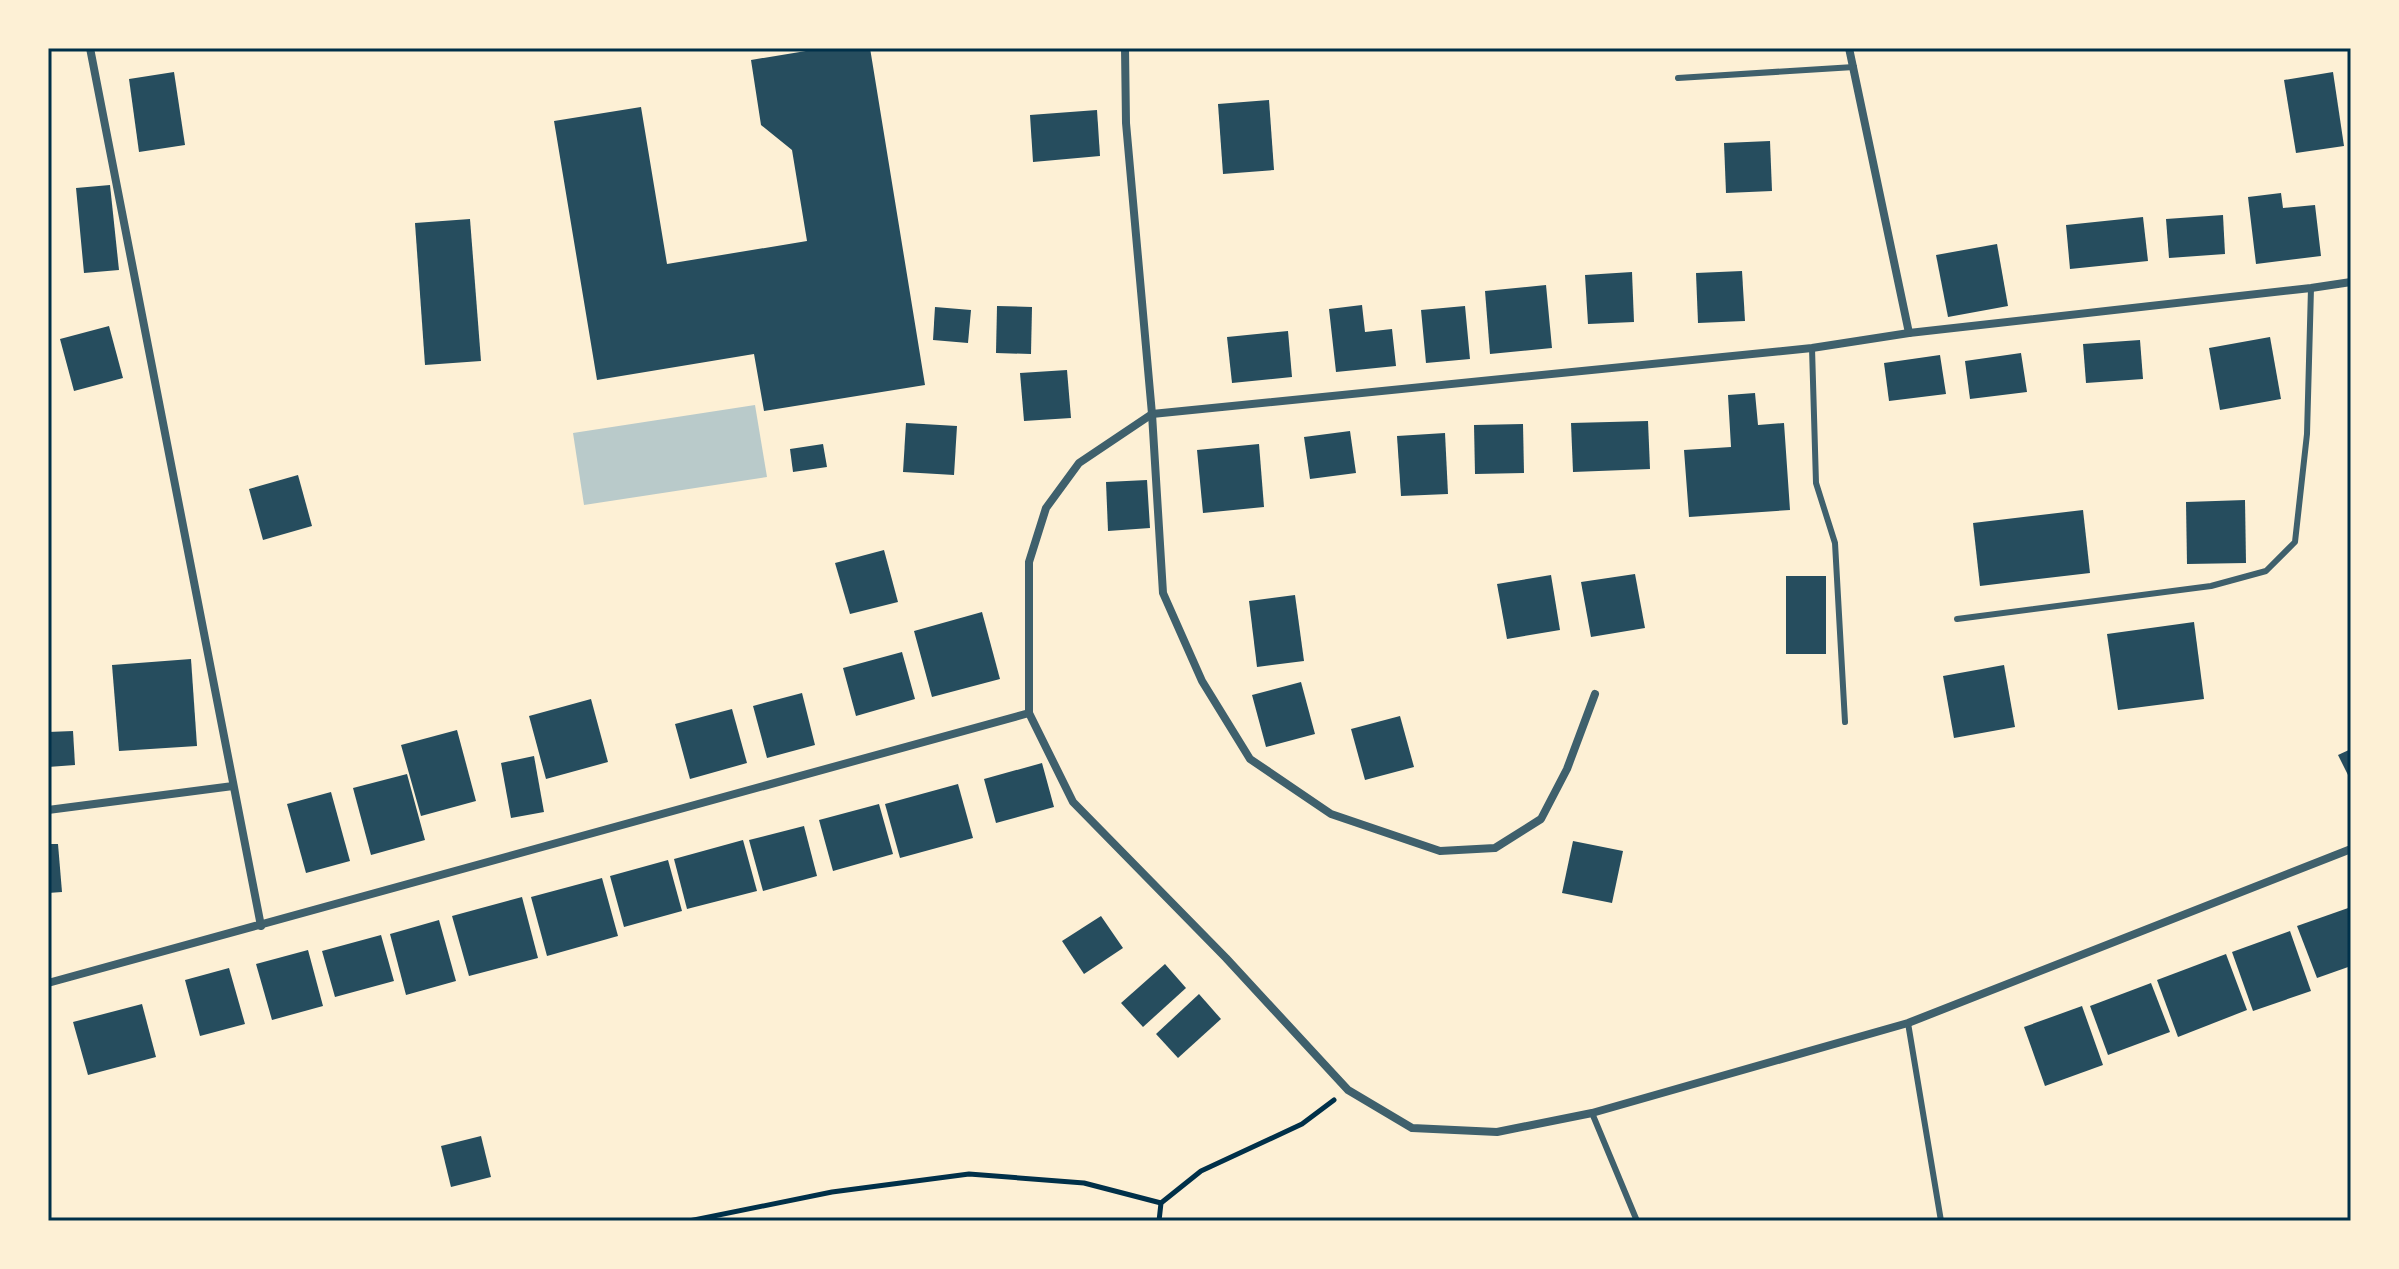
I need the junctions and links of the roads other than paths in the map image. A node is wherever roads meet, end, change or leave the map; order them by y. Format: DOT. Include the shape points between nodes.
graph roads {
  1 [pos="90,48"];
  2 [pos="1125,48"];
  3 [pos="1849,48"];
  4 [pos="1854,67"];
  5 [pos="1678,78"];
  6 [pos="2351,282"];
  7 [pos="2311,288"];
  8 [pos="1909,333"];
  9 [pos="1812,348"];
  10 [pos="1152,414"];
  11 [pos="1957,619"];
  12 [pos="1595,694"];
  13 [pos="1029,713"];
  14 [pos="1845,722"];
  15 [pos="233,786"];
  16 [pos="48,810"];
  17 [pos="2351,849"];
  18 [pos="261,926"];
  19 [pos="48,983"];
  20 [pos="1908,1023"];
  21 [pos="1592,1113"];
  22 [pos="1637,1221"];
  23 [pos="1941,1221"];
  1 -- 15 [label="street"];
  2 -- 10 [label="street" via="1126,123"];
  3 -- 4 [label="street"];
  4 -- 5 [label="lane"];
  4 -- 8 [label="street"];
  6 -- 7 [label="street"];
  7 -- 8 [label="street"];
  7 -- 11 [label="lane" via="2307,434 2295,542 2266,571 2211,586"];
  8 -- 9 [label="street"];
  9 -- 10 [label="street"];
  9 -- 14 [label="lane" via="1816,483 1835,543"];
  10 -- 12 [label="street" via="1163,593 1202,681 1250,759 1331,814 1440,851 1495,848 1541,819 1567,769"];
  10 -- 13 [label="street" via="1079,463 1046,508 1029,562"];
  13 -- 18 [label="street"];
  13 -- 21 [label="street" via="1073,802 1348,1090 1412,1128 1497,1132"];
  15 -- 16 [label="street"];
  15 -- 18 [label="street"];
  17 -- 20 [label="street"];
  18 -- 19 [label="street"];
  20 -- 21 [label="street"];
  20 -- 23 [label="lane"];
  21 -- 22 [label="lane"];
}
